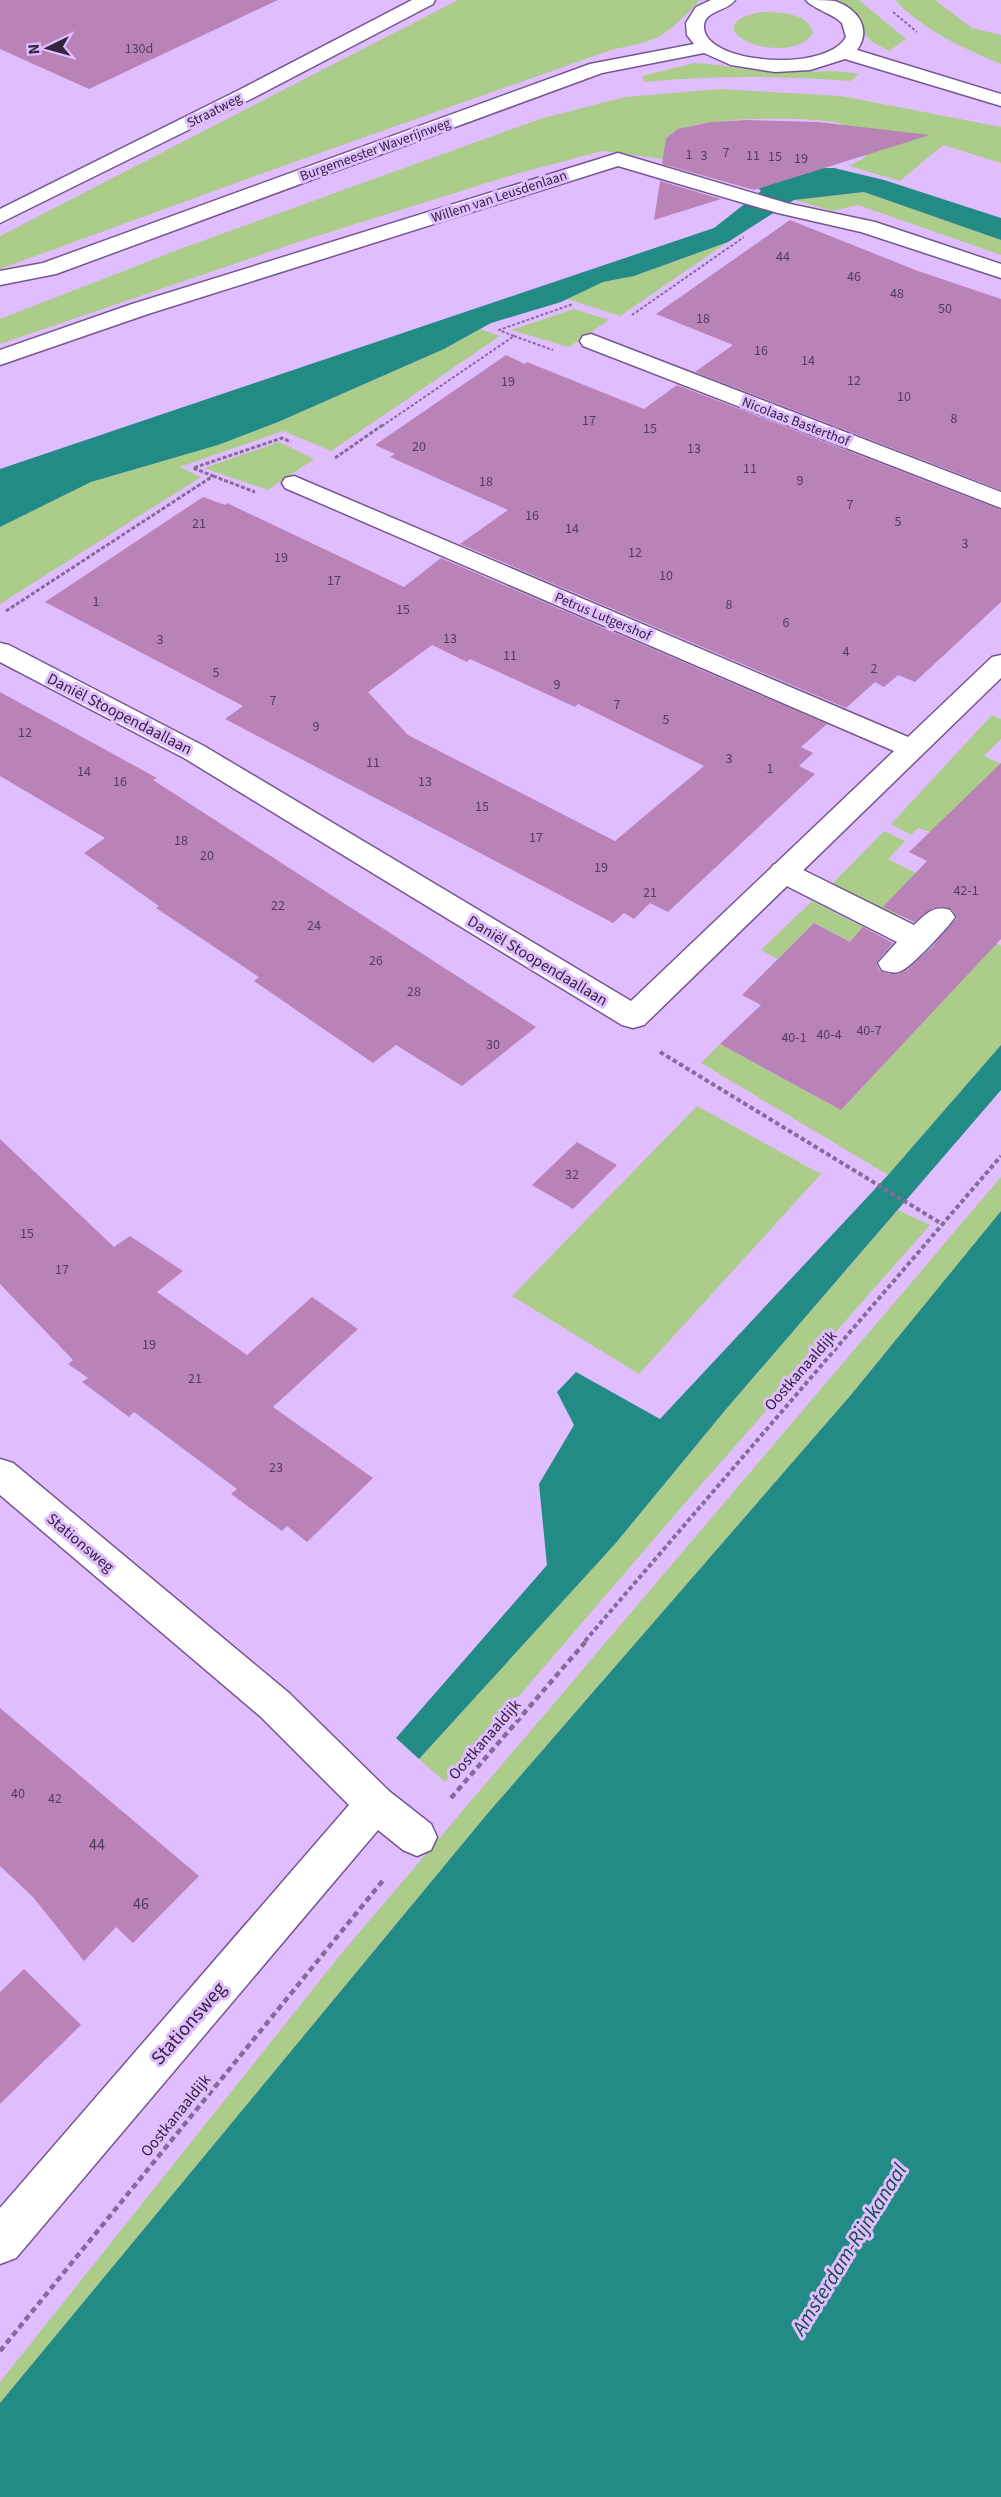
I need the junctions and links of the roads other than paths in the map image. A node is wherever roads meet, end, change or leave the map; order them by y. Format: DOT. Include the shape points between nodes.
graph roads {
  1 [pos="426,0"];
  2 [pos="726,0"];
  3 [pos="815,0"];
  4 [pos="707,47"];
  5 [pos="843,52"];
  6 [pos="1001,100"];
  7 [pos="0,217"];
  8 [pos="48,269"];
  9 [pos="1001,271"];
  10 [pos="0,278"];
  11 [pos="0,299"];
  12 [pos="591,341"];
  13 [pos="0,358"];
  14 [pos="294,483"];
  15 [pos="1001,501"];
  16 [pos="0,651"];
  17 [pos="1001,663"];
  18 [pos="911,748"];
  19 [pos="783,872"];
  20 [pos="940,917"];
  21 [pos="918,940"];
  22 [pos="893,963"];
  23 [pos="0,1474"];
  24 [pos="375,1804"];
  25 [pos="417,1837"];
  26 [pos="0,2242"];
  1 -- 7 [label="street, Straatweg"];
  2 -- 4 [label="street" via="703,11 695,23 697,35"];
  3 -- 5 [label="street" via="842,11 853,22 857,33 853,44"];
  4 -- 5 [label="street" via="725,57 774,66 823,61"];
  4 -- 8 [label="street, Burgemeester Waverijnweg" via="597,68"];
  5 -- 6 [label="street"];
  8 -- 10 [label="street, Burgemeester Waverijnweg"];
  8 -- 11 [label="street, Burgemeester Waverijnweg"];
  9 -- 13 [label="street, Willem van Leusdenlaan" via="867,227 785,209 618,159 140,309"];
  12 -- 15 [label="street, Nicolaas Basterthof"];
  14 -- 18 [label="street, Petrus Lutgershof"];
  16 -- 19 [label="street, Daniël Stoopendaallaan" via="194,752 633,1017"];
  17 -- 18 [label="street"];
  18 -- 19 [label="street"];
  19 -- 21 [label="street"];
  20 -- 21 [label="street"];
  21 -- 22 [label="street"];
  23 -- 24 [label="street, Stationsweg" via="275,1705"];
  24 -- 25 [label="street, Stationsweg"];
  24 -- 26 [label="street, Stationsweg"];
}
